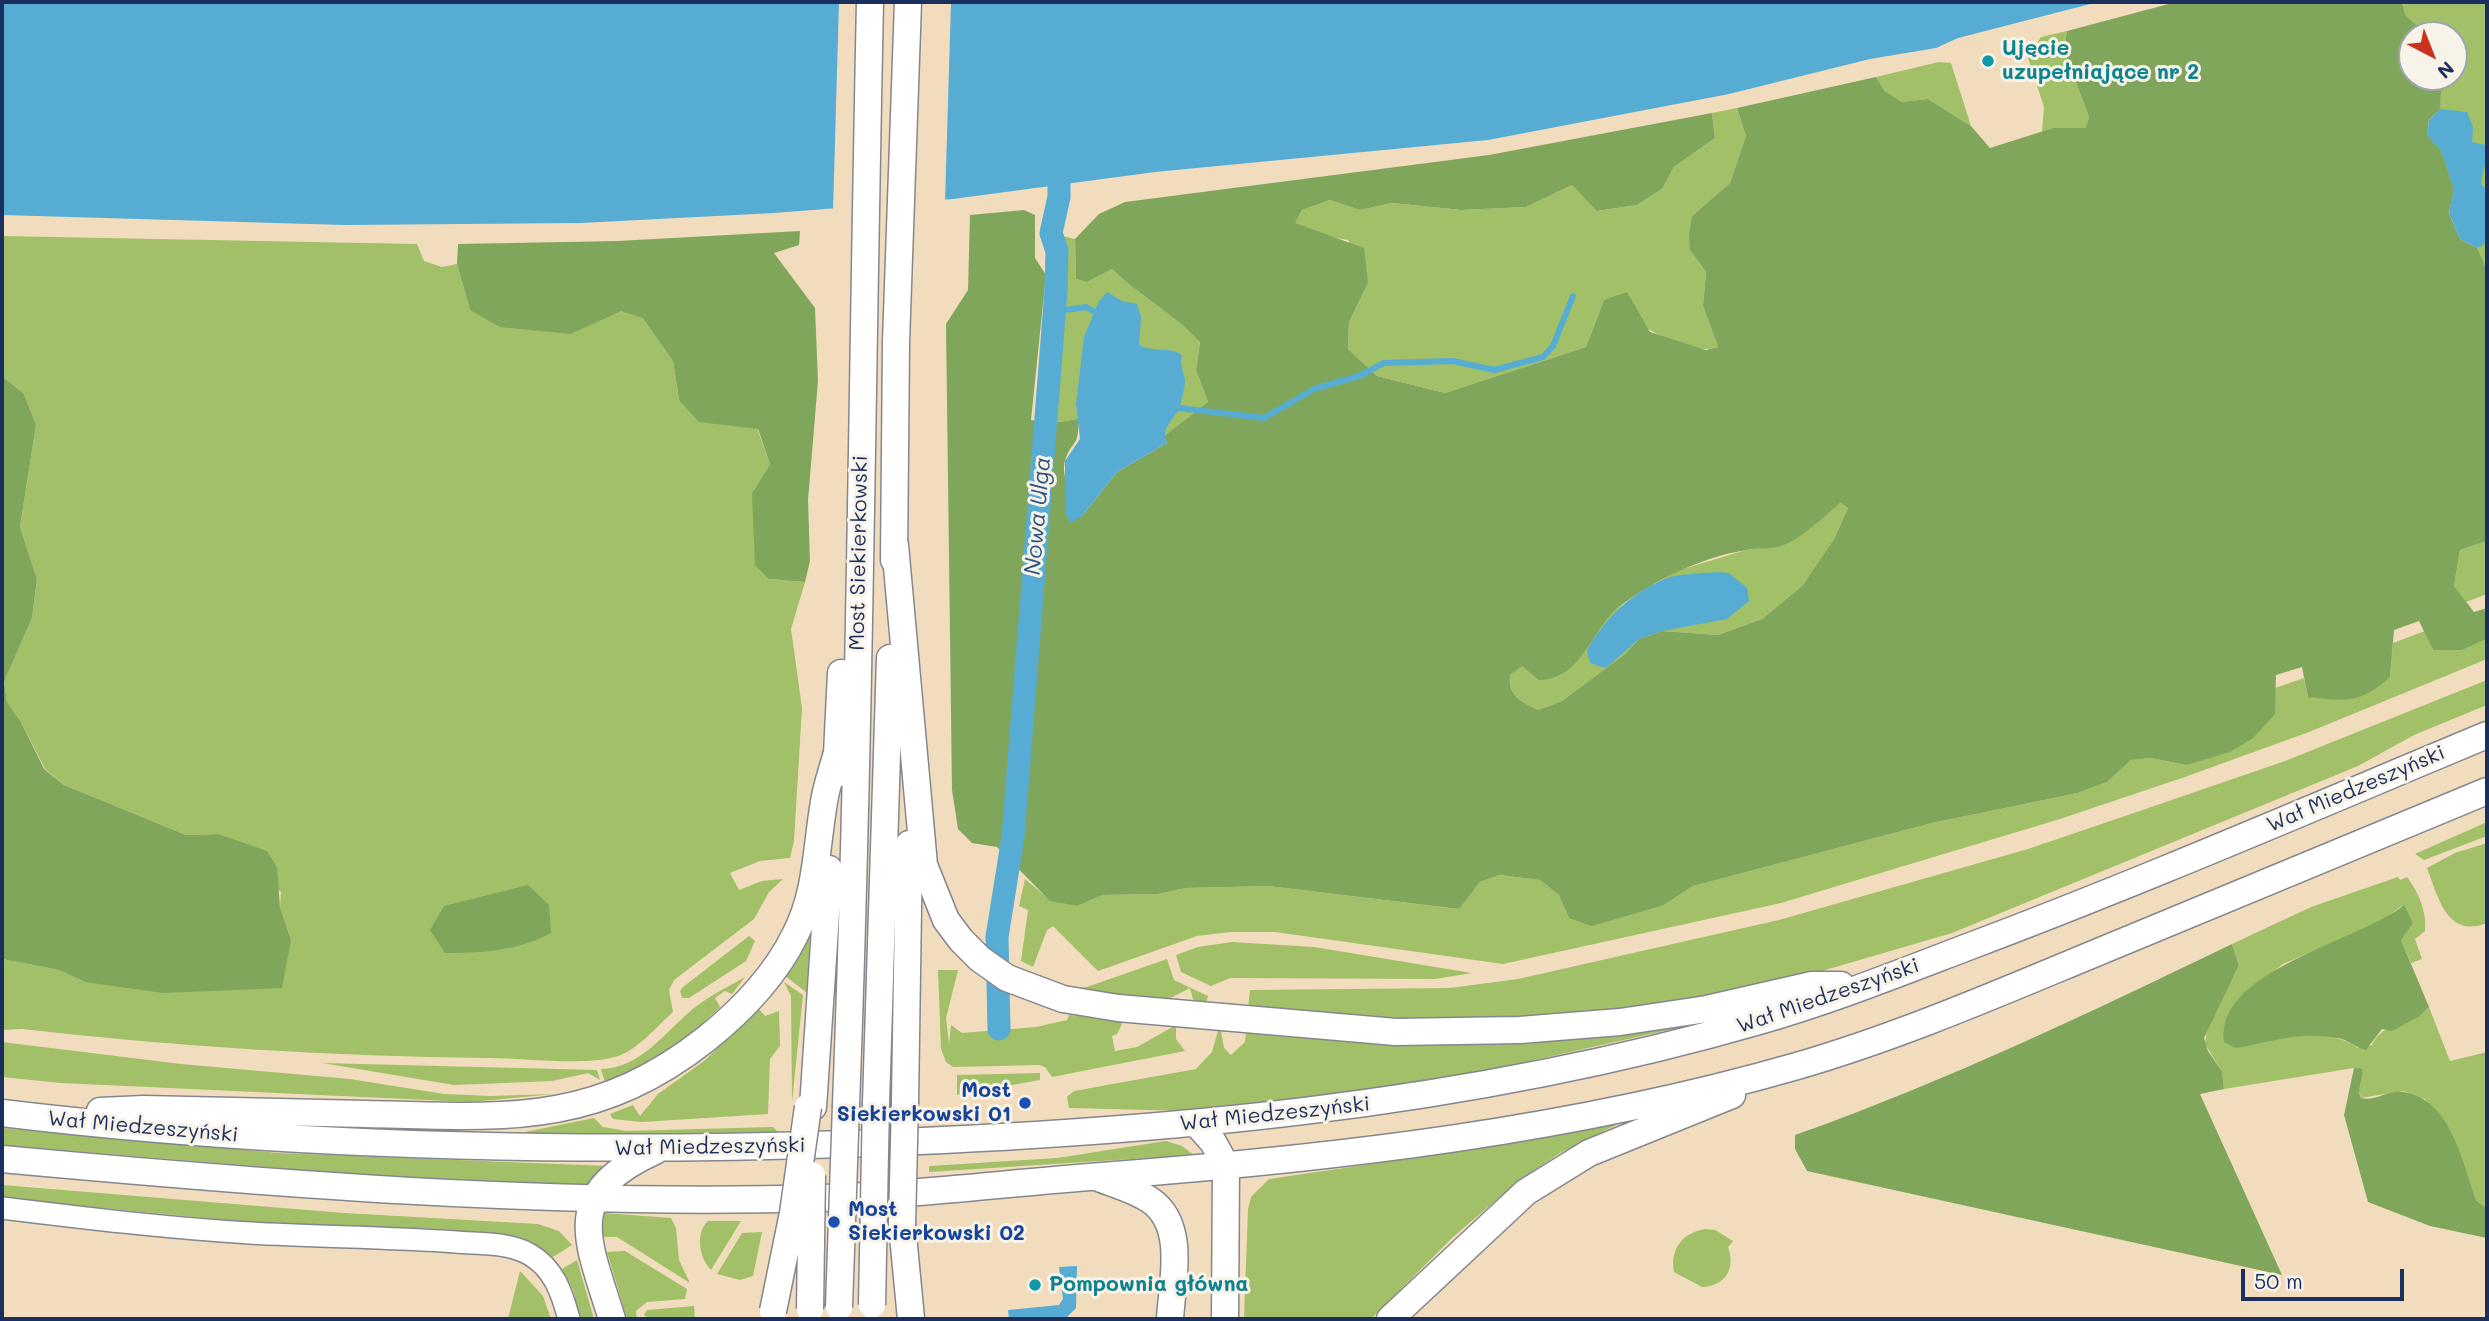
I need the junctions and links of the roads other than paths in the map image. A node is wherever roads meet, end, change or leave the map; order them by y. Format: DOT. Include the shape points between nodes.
graph roads {
  1 [pos="870,2"];
  2 [pos="908,2"];
  3 [pos="895,545"];
  4 [pos="858,564"];
  5 [pos="2487,735"];
  6 [pos="911,737"];
  7 [pos="2487,791"];
  8 [pos="830,896"];
  9 [pos="1864,985"];
  10 [pos="1789,1068"];
  11 [pos="812,1099"];
  12 [pos="6,1114"];
  13 [pos="1197,1124"];
  14 [pos="657,1150"];
  15 [pos="2,1159"];
  16 [pos="1226,1166"];
  17 [pos="1094,1176"];
  18 [pos="593,1198"];
  19 [pos="2,1208"];
  20 [pos="904,1311"];
  21 [pos="872,1312"];
  22 [pos="838,1313"];
  23 [pos="809,1314"];
  24 [pos="772,1315"];
  25 [pos="569,1319"];
  26 [pos="612,1319"];
  27 [pos="1170,1319"];
  28 [pos="1225,1319"];
  29 [pos="1390,1319"];
  1 -- 4 [label="main road, Most Siekierkowski"];
  2 -- 3 [label="main road, Most Siekierkowski" via="896,342"];
  3 -- 6 [label="main road"];
  3 -- 21 [label="main road, Most Siekierkowski, bridge"];
  4 -- 8 [label="main road, Most Siekierkowski"];
  4 -- 8 [label="main road" via="841,661"];
  5 -- 9 [label="main road, Wał Miedzeszyński" via="2046,917"];
  6 -- 9 [label="main road" via="924,865 946,920 980,959 1007,978 1063,999 1162,1013 1396,1032 1520,1030 1707,1009 1812,985"];
  6 -- 20 [label="main road, bridge"];
  7 -- 10 [label="main road, Wał Miedzeszyński" via="1908,1030"];
  8 -- 11 [label="main road"];
  8 -- 12 [label="main road" via="747,1002 689,1053 653,1076 596,1101 529,1114 473,1116 144,1109"];
  8 -- 22 [label="main road, Most Siekierkowski, bridge" via="846,1105"];
  9 -- 13 [label="main road, Wał Miedzeszyński" via="1732,1029 1548,1073 1362,1106"];
  10 -- 16 [label="main road, Wał Miedzeszyński" via="1479,1135"];
  10 -- 29 [label="main road" via="1631,1134 1560,1170 1526,1192"];
  11 -- 23 [label="main road, bridge"];
  11 -- 24 [label="main road, bridge"];
  12 -- 14 [label="main road, Wał Miedzeszyński" via="292,1140"];
  13 -- 14 [label="main road, Wał Miedzeszyński" via="958,1140"];
  13 -- 16 [label="main road"];
  14 -- 18 [label="main road" via="621,1171"];
  15 -- 18 [label="main road, Wał Miedzeszyński" via="388,1192"];
  16 -- 17 [label="main road, Wał Miedzeszyński"];
  16 -- 28 [label="main road"];
  17 -- 18 [label="main road, Wał Miedzeszyński" via="825,1198"];
  17 -- 27 [label="main road" via="1150,1200 1169,1222 1174,1251"];
  18 -- 26 [label="main road" via="588,1221 590,1247"];
  19 -- 25 [label="street" via="250,1233 404,1237 510,1247 527,1252 548,1269 557,1281"];
}
